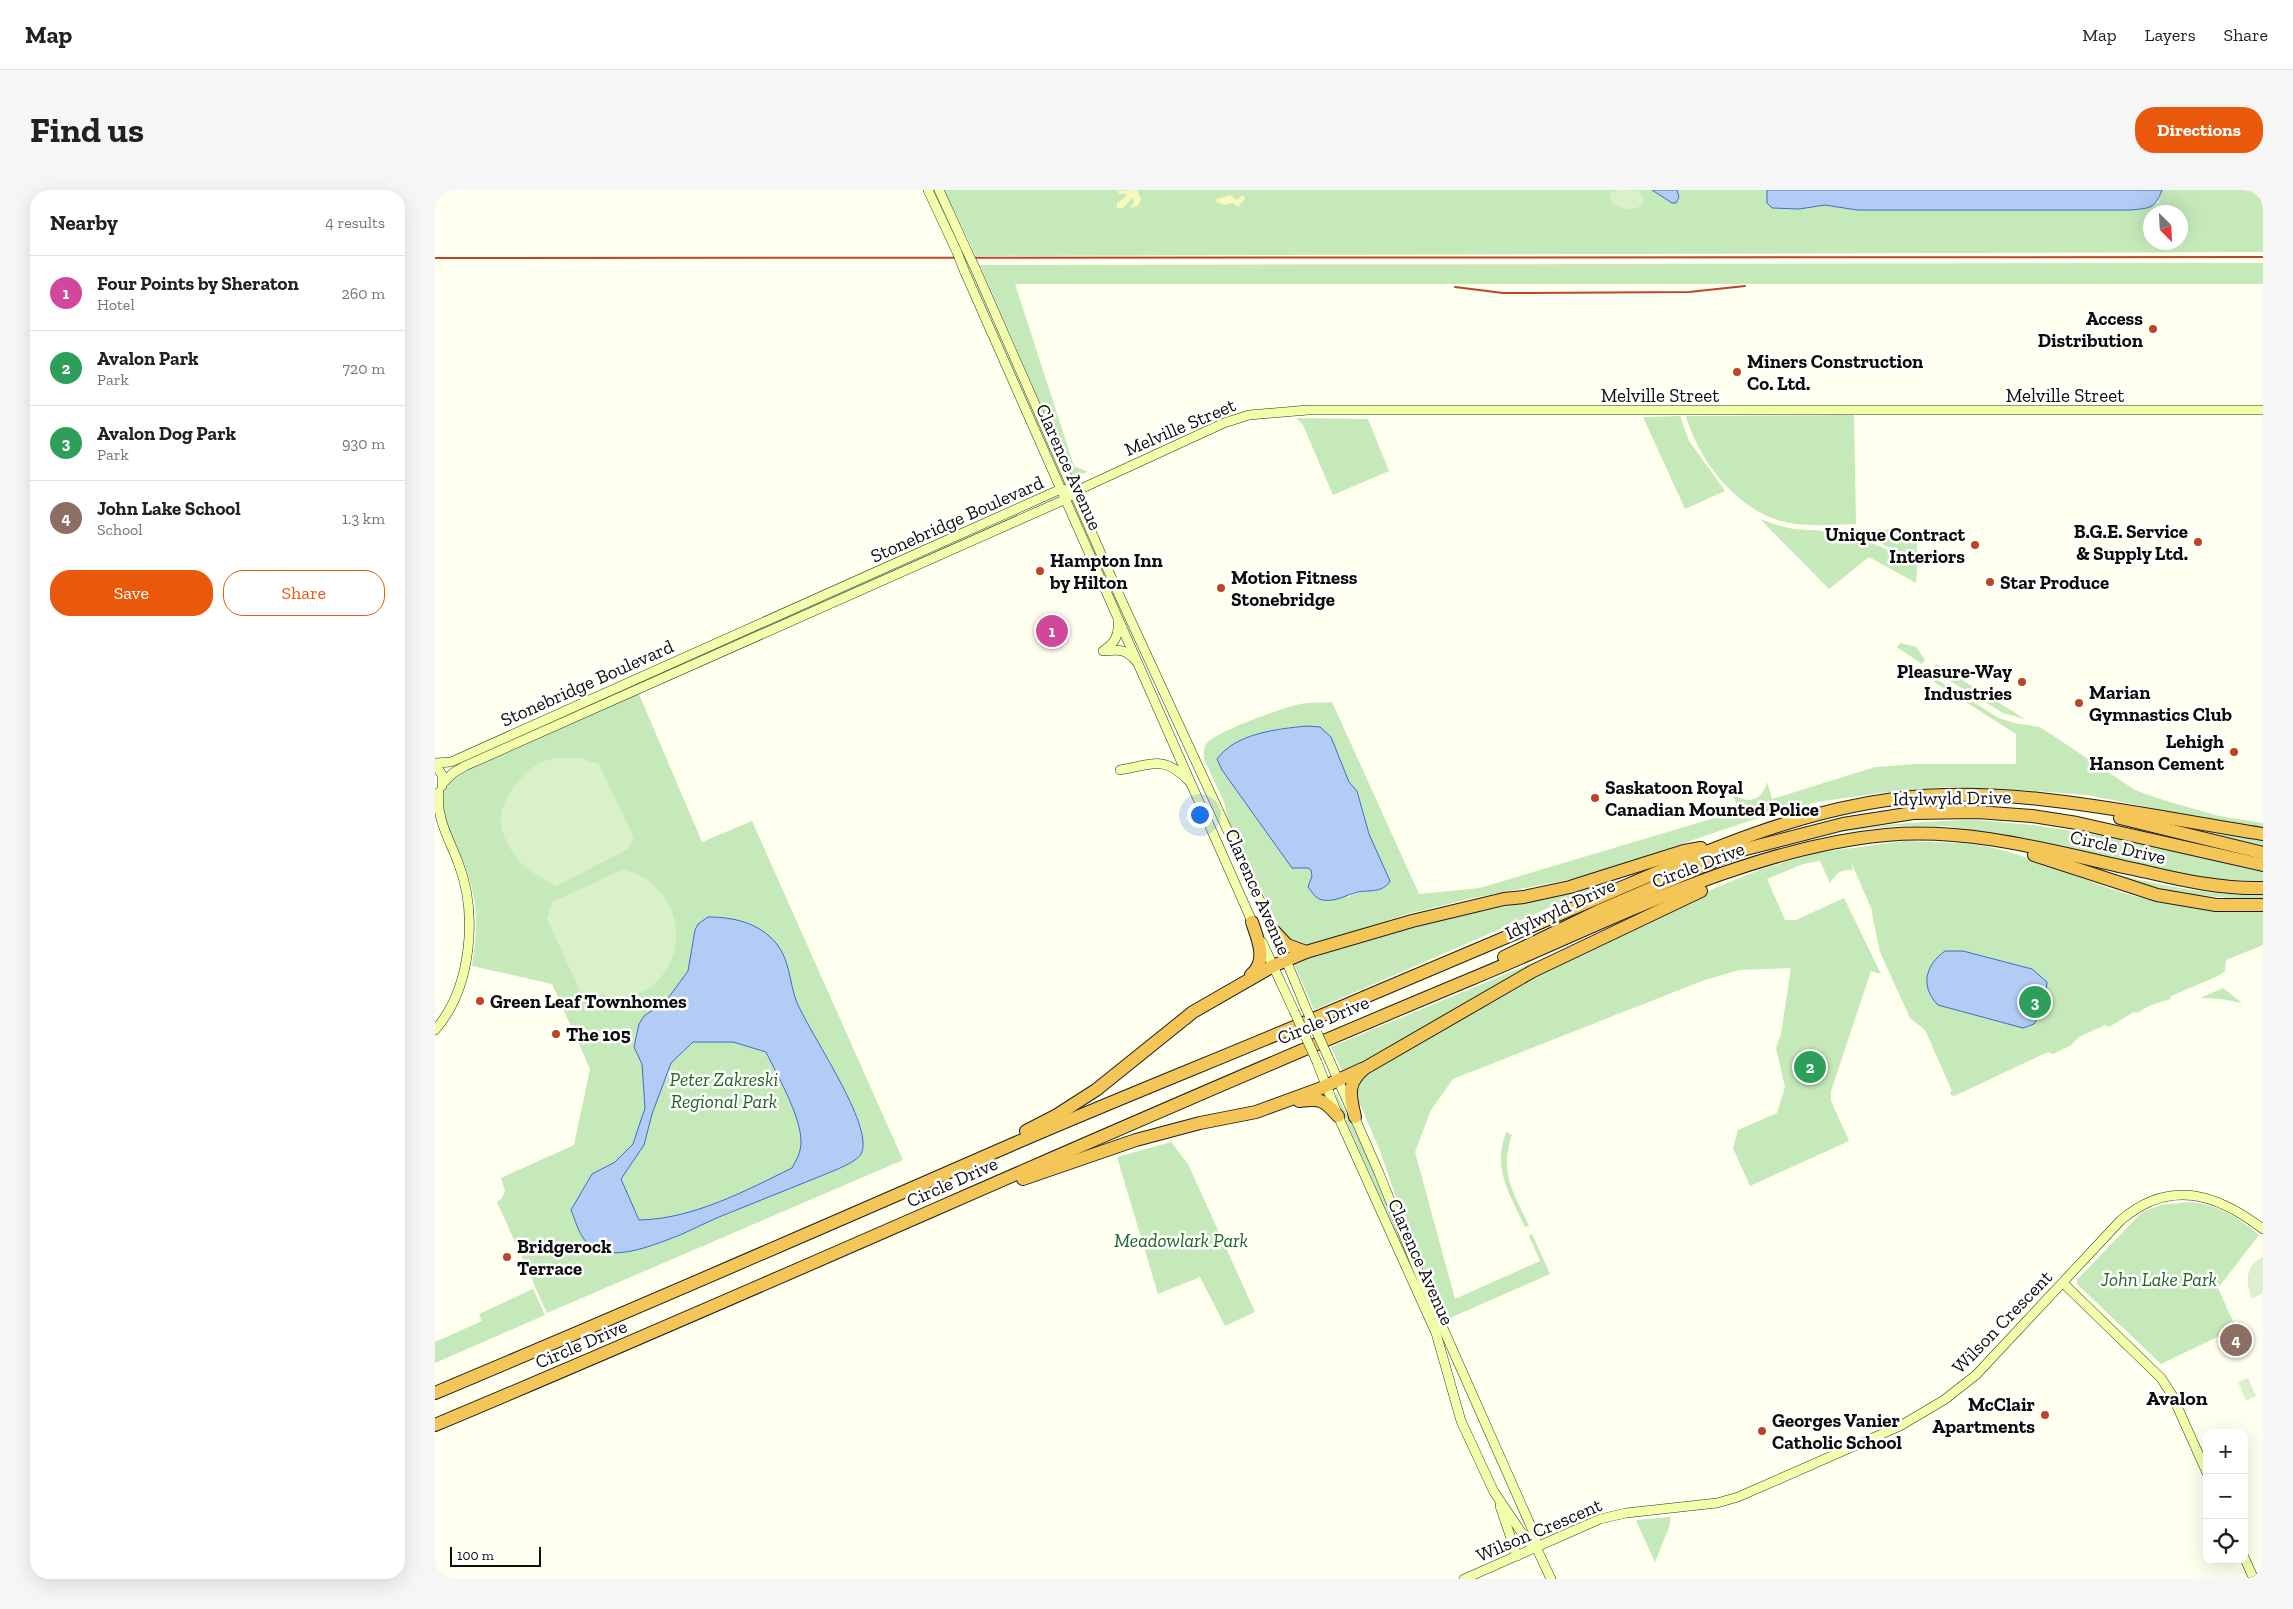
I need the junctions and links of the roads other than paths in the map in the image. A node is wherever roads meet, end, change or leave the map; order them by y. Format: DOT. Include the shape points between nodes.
graph roads {
  1 [pos="928,190"];
  2 [pos="939,190"];
  3 [pos="2263,410"];
  4 [pos="1061,489"];
  5 [pos="1074,492"];
  6 [pos="1066,499"];
  7 [pos="1117,614"];
  8 [pos="1140,665"];
  9 [pos="435,764"];
  10 [pos="1120,770"];
  11 [pos="443,783"];
  12 [pos="1194,786"];
  13 [pos="437,794"];
  14 [pos="2064,804"];
  15 [pos="435,820"];
  16 [pos="446,834"];
  17 [pos="2263,834"];
  18 [pos="1967,836"];
  19 [pos="1723,844"];
  20 [pos="2263,854"];
  21 [pos="1757,863"];
  22 [pos="2263,865"];
  23 [pos="2263,888"];
  24 [pos="2263,905"];
  25 [pos="1252,922"];
  26 [pos="1274,931"];
  27 [pos="1306,952"];
  28 [pos="1286,961"];
  29 [pos="1273,966"];
  30 [pos="1245,981"];
  31 [pos="1433,994"];
  32 [pos="435,1030"];
  33 [pos="1389,1056"];
  34 [pos="1339,1080"];
  35 [pos="1327,1086"];
  36 [pos="1277,1104"];
  37 [pos="1339,1116"];
  38 [pos="1355,1117"];
  39 [pos="986,1188"];
  40 [pos="898,1195"];
  41 [pos="2263,1229"];
  42 [pos="2063,1283"];
  43 [pos="435,1393"];
  44 [pos="435,1425"];
  45 [pos="2203,1464"];
  46 [pos="1494,1492"];
  47 [pos="1536,1547"];
  48 [pos="1517,1556"];
  49 [pos="2247,1564"];
  50 [pos="1464,1579"];
  51 [pos="1551,1579"];
  52 [pos="2254,1579"];
  1 -- 4 [label="main road, Clarence Avenue, bridge"];
  2 -- 5 [label="main road, Clarence Avenue, bridge"];
  3 -- 5 [label="main road, Melville Street" via="1282,412 1249,415 1224,423"];
  4 -- 5 [label="main road, Stonebridge Boulevard"];
  4 -- 6 [label="main road, Clarence Avenue"];
  4 -- 9 [label="main road, Stonebridge Boulevard" via="451,762"];
  5 -- 6 [label="main road, Stonebridge Boulevard"];
  5 -- 26 [label="main road, Clarence Avenue"];
  6 -- 7 [label="main road, Clarence Avenue"];
  6 -- 11 [label="main road, Stonebridge Boulevard" via="465,766"];
  7 -- 8 [label="main road, Clarence Avenue"];
  7 -- 8 [label="main road" via="1119,631 1113,645 1103,652 1125,651"];
  8 -- 12 [label="main road, Clarence Avenue"];
  9 -- 11 [label="main road" via="441,771"];
  10 -- 12 [label="main road" via="1159,763 1169,765"];
  11 -- 13 [label="main road"];
  12 -- 25 [label="main road, Clarence Avenue"];
  13 -- 16 [label="main road"];
  14 -- 17 [label="highway, Circle Drive"];
  14 -- 19 [label="highway, Circle Drive" via="1958,796 1898,799 1801,818"];
  14 -- 20 [label="highway"];
  15 -- 16 [label="main road"];
  16 -- 32 [label="main road" via="468,899 469,939 454,999"];
  18 -- 21 [label="highway, Circle Drive" via="1941,833 1889,835 1827,842"];
  18 -- 23 [label="highway, Circle Drive" via="1998,839 2195,882"];
  18 -- 24 [label="highway" via="1975,841 2034,854 2157,895 2216,905"];
  19 -- 27 [label="highway" via="1684,851 1570,887 1504,898 1420,918"];
  19 -- 40 [label="highway, Circle Drive"];
  21 -- 31 [label="highway, Circle Drive" via="1678,891"];
  21 -- 33 [label="highway" via="1533,971"];
  22 -- 31 [label="highway, Idylwyld Drive" via="2032,816 1977,812 1913,813 1860,821 1738,851 1601,910"];
  25 -- 29 [label="main road, Clarence Avenue"];
  25 -- 30 [label="highway" via="1261,957 1255,972"];
  26 -- 27 [label="highway" via="1287,945"];
  26 -- 28 [label="main road, Clarence Avenue"];
  27 -- 28 [label="highway"];
  28 -- 29 [label="highway"];
  28 -- 34 [label="main road, Clarence Avenue, bridge"];
  29 -- 30 [label="highway"];
  29 -- 35 [label="main road, Clarence Avenue, bridge"];
  30 -- 40 [label="highway" via="1193,1012 1096,1090 1057,1115"];
  31 -- 39 [label="highway, Circle Drive"];
  33 -- 34 [label="highway"];
  33 -- 38 [label="highway" via="1365,1068 1353,1083 1349,1093"];
  34 -- 35 [label="highway"];
  34 -- 38 [label="main road, Clarence Avenue"];
  35 -- 36 [label="highway"];
  35 -- 37 [label="main road, Clarence Avenue"];
  36 -- 37 [label="highway" via="1320,1100"];
  36 -- 39 [label="highway" via="1256,1112 1136,1140 1050,1171"];
  37 -- 46 [label="main road, Clarence Avenue" via="1437,1333 1461,1421"];
  38 -- 47 [label="main road, Clarence Avenue" via="1423,1283 1536,1538"];
  39 -- 44 [label="highway, Circle Drive" via="639,1340"];
  40 -- 43 [label="highway, Circle Drive"];
  41 -- 42 [label="main road, Wilson Crescent" via="2214,1199 2167,1197 2126,1216"];
  42 -- 45 [label="main road" via="2161,1378"];
  42 -- 47 [label="main road, Wilson Crescent" via="1973,1379 1900,1426 1738,1498 1698,1506 1620,1514 1600,1519"];
  46 -- 47 [label="main road, Clarence Avenue" via="1528,1542"];
  46 -- 48 [label="main road"];
  47 -- 48 [label="main road, Wilson Crescent"];
  47 -- 51 [label="main road, Clarence Avenue"];
  48 -- 50 [label="main road, Wilson Crescent"];
  49 -- 52 [label="main road"];
}
